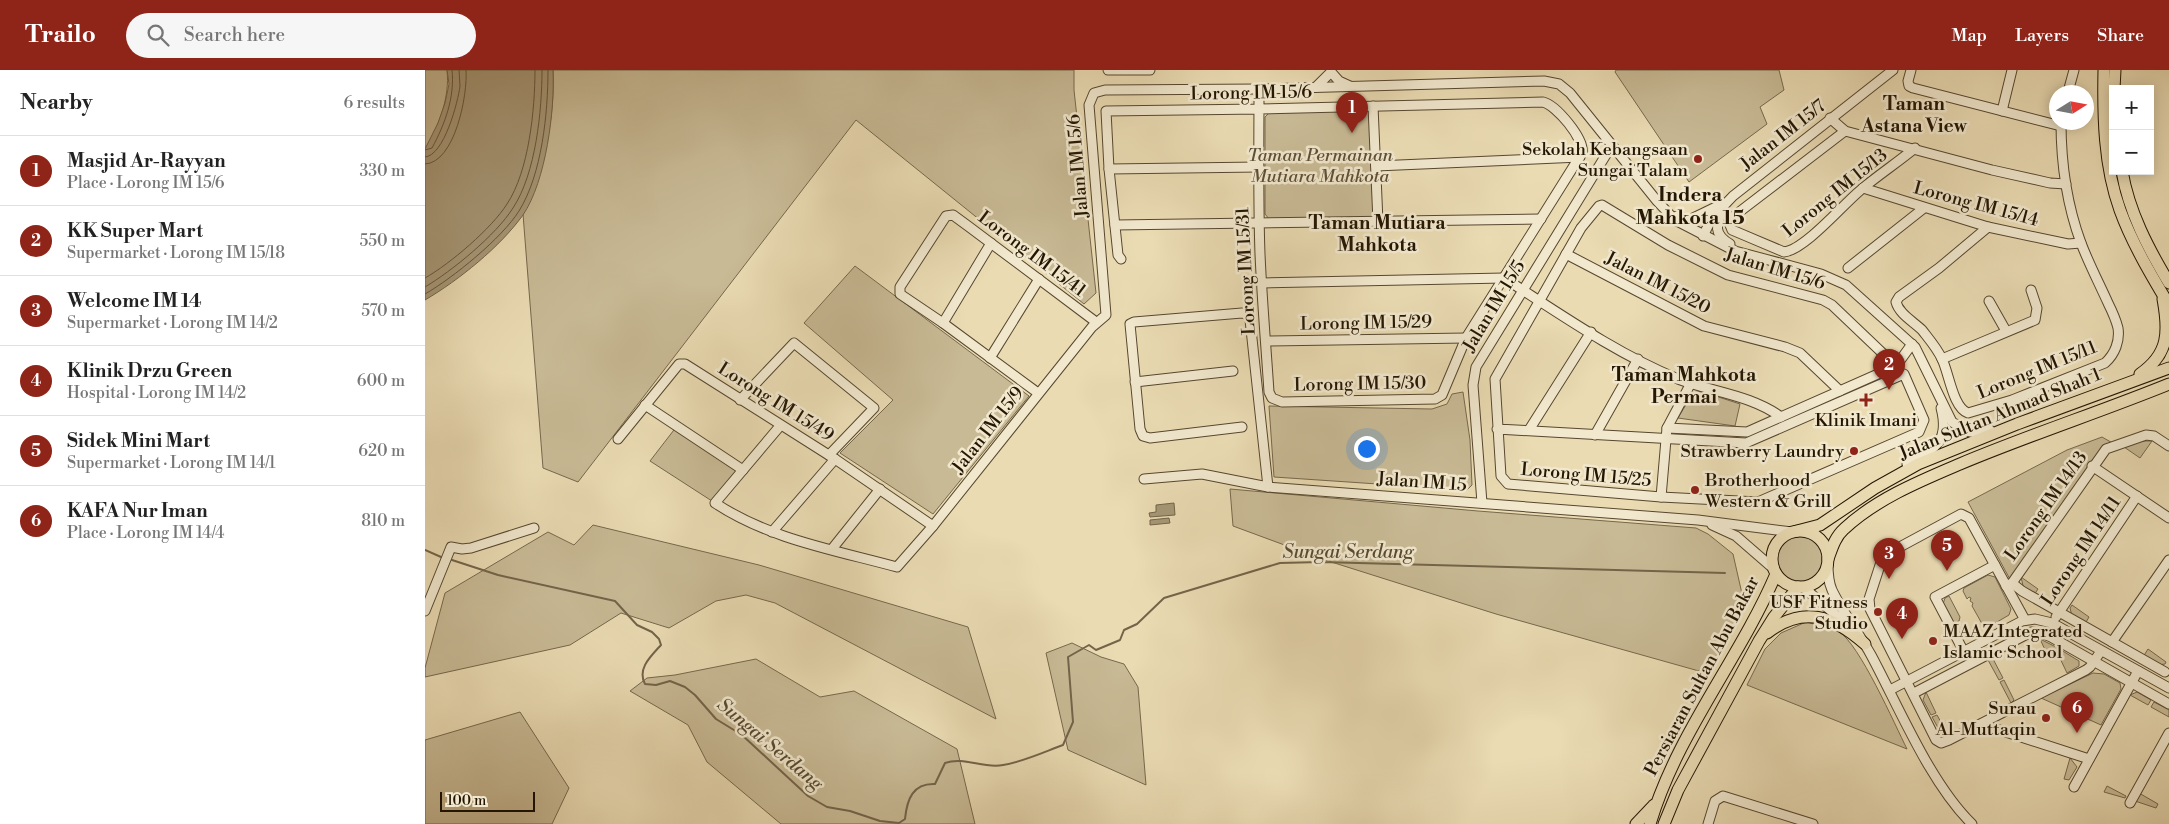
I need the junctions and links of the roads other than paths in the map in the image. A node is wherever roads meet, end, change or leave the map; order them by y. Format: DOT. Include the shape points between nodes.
graph roads {
  1 [pos="1108,70"];
  2 [pos="1150,70"];
  3 [pos="1893,70"];
  4 [pos="1911,70"];
  5 [pos="2012,70"];
  6 [pos="2073,70"];
  7 [pos="2104,70"];
  8 [pos="2115,70"];
  9 [pos="1331,71"];
  10 [pos="2069,85"];
  11 [pos="2114,85"];
  12 [pos="1350,86"];
  13 [pos="1316,87"];
  14 [pos="1331,87"];
  15 [pos="1259,89"];
  16 [pos="1373,106"];
  17 [pos="1259,109"];
  18 [pos="2002,111"];
  19 [pos="1830,118"];
  20 [pos="2049,121"];
  21 [pos="2061,130"];
  22 [pos="1845,131"];
  23 [pos="1613,145"];
  24 [pos="1915,148"];
  25 [pos="1581,153"];
  26 [pos="1376,166"];
  27 [pos="1259,167"];
  28 [pos="1109,169"];
  29 [pos="2123,175"];
  30 [pos="2066,184"];
  31 [pos="1863,188"];
  32 [pos="1657,201"];
  33 [pos="1726,202"];
  34 [pos="1924,208"];
  35 [pos="1541,219"];
  36 [pos="1378,222"];
  37 [pos="1260,223"];
  38 [pos="1115,225"];
  39 [pos="1988,226"];
  40 [pos="1703,236"];
  41 [pos="991,243"];
  42 [pos="2081,243"];
  43 [pos="1566,254"];
  44 [pos="1747,254"];
  45 [pos="1121,259"];
  46 [pos="1848,268"];
  47 [pos="1504,278"];
  48 [pos="1039,279"];
  49 [pos="2169,282"];
  50 [pos="1262,283"];
  51 [pos="1522,290"];
  52 [pos="2031,290"];
  53 [pos="2161,293"];
  54 [pos="1539,300"];
  55 [pos="1989,301"];
  56 [pos="2169,305"];
  57 [pos="1106,314"];
  58 [pos="1096,322"];
  59 [pos="943,323"];
  60 [pos="2006,331"];
  61 [pos="1591,332"];
  62 [pos="1467,338"];
  63 [pos="1266,341"];
  64 [pos="1912,344"];
  65 [pos="990,358"];
  66 [pos="1638,359"];
  67 [pos="1942,359"];
  68 [pos="1896,366"];
  69 [pos="2169,368"];
  70 [pos="1233,371"];
  71 [pos="1135,382"];
  72 [pos="1691,383"];
  73 [pos="2169,384"];
  74 [pos="2115,388"];
  75 [pos="2169,389"];
  76 [pos="2155,390"];
  77 [pos="1840,391"];
  78 [pos="1269,392"];
  79 [pos="1038,393"];
  80 [pos="1938,396"];
  81 [pos="740,400"];
  82 [pos="645,405"];
  83 [pos="1781,416"];
  84 [pos="2017,424"];
  85 [pos="780,426"];
  86 [pos="1242,427"];
  87 [pos="1497,428"];
  88 [pos="1667,428"];
  89 [pos="1529,430"];
  90 [pos="1595,434"];
  91 [pos="618,439"];
  92 [pos="1666,439"];
  93 [pos="2169,446"];
  94 [pos="832,457"];
  95 [pos="2092,466"];
  96 [pos="743,470"];
  97 [pos="1144,480"];
  98 [pos="1268,487"];
  99 [pos="1875,488"];
  100 [pos="881,490"];
  101 [pos="2137,496"];
  102 [pos="1661,497"];
  103 [pos="1482,503"];
  104 [pos="2169,518"];
  105 [pos="1698,520"];
  106 [pos="933,526"];
  107 [pos="533,528"];
  108 [pos="1795,531"];
  109 [pos="773,532"];
  110 [pos="832,549"];
  111 [pos="2169,560"];
  112 [pos="1828,561"];
  113 [pos="1995,565"];
  114 [pos="1775,572"];
  115 [pos="2009,585"];
  116 [pos="1800,587"];
  117 [pos="425,611"];
  118 [pos="2059,612"];
  119 [pos="2025,620"];
  120 [pos="2052,623"];
  121 [pos="1862,639"];
  122 [pos="1759,641"];
  123 [pos="2112,642"];
  124 [pos="2101,651"];
  125 [pos="1964,652"];
  126 [pos="2094,663"];
  127 [pos="2167,670"];
  128 [pos="2138,672"];
  129 [pos="1908,681"];
  130 [pos="2158,682"];
  131 [pos="2131,684"];
  132 [pos="2169,688"];
  133 [pos="1890,690"];
  134 [pos="1914,694"];
  135 [pos="2169,704"];
  136 [pos="1981,724"];
  137 [pos="2169,733"];
  138 [pos="2089,759"];
  139 [pos="2074,786"];
  140 [pos="1953,802"];
  141 [pos="1656,803"];
  142 [pos="2130,803"];
  143 [pos="1664,822"];
  144 [pos="1636,824"];
  145 [pos="1650,824"];
  146 [pos="1708,824"];
  147 [pos="1813,824"];
  148 [pos="1962,824"];
  149 [pos="1973,824"];
  1 -- 2 [label="street"];
  3 -- 19 [label="street, Jalan IM 15/7"];
  4 -- 18 [label="street" via="1908,81 1913,88"];
  5 -- 18 [label="street"];
  6 -- 10 [label="street"];
  7 -- 53 [label="main road" via="2109,169 2118,202"];
  8 -- 11 [label="main road"];
  9 -- 12 [label="street" via="1339,81"];
  9 -- 13 [label="street"];
  9 -- 14 [label="street"];
  12 -- 14 [label="street, Jalan IM 15/6"];
  12 -- 23 [label="street, Jalan IM 15/6" via="1549,81 1563,86 1570,93"];
  13 -- 14 [label="street, Jalan IM 15/6"];
  13 -- 15 [label="street, Jalan IM 15/6"];
  15 -- 17 [label="street, Lorong IM 15/31"];
  15 -- 57 [label="street, Jalan IM 15/6" via="1105,90 1091,96 1089,106"];
  16 -- 17 [label="street, Lorong IM 15/6"];
  16 -- 25 [label="street, Lorong IM 15/6" via="1543,102 1555,107 1574,131"];
  16 -- 26 [label="street"];
  17 -- 27 [label="street, Lorong IM 15/31"];
  17 -- 28 [label="street, Lorong IM 15/6" via="1106,111"];
  18 -- 20 [label="street"];
  19 -- 22 [label="street"];
  19 -- 33 [label="street, Jalan IM 15/7"];
  21 -- 30 [label="street, Lorong IM 15/11"];
  22 -- 24 [label="street"];
  22 -- 31 [label="street, Lorong IM 15/13" via="1734,216 1729,225 1737,233 1784,252 1791,251"];
  23 -- 32 [label="street, Jalan IM 15/6"];
  23 -- 51 [label="street, Jalan IM 15/5"];
  24 -- 30 [label="street" via="2002,172"];
  24 -- 31 [label="street, Lorong IM 15/13"];
  25 -- 26 [label="street"];
  25 -- 35 [label="street, Lorong IM 15/30"];
  26 -- 36 [label="street"];
  27 -- 28 [label="street"];
  27 -- 37 [label="street, Lorong IM 15/31"];
  28 -- 38 [label="street"];
  29 -- 49 [label="main road" via="2126,198"];
  30 -- 42 [label="street, Lorong IM 15/11"];
  31 -- 34 [label="street, Lorong IM 15/14"];
  32 -- 33 [label="street" via="1677,216 1689,220"];
  32 -- 40 [label="street, Jalan IM 15/6" via="1675,220"];
  33 -- 40 [label="street, Jalan IM 15/7" via="1712,218"];
  33 -- 44 [label="street" via="1717,225 1720,236"];
  34 -- 39 [label="street, Lorong IM 15/14"];
  34 -- 46 [label="street"];
  35 -- 36 [label="street"];
  35 -- 47 [label="street, Lorong IM 15/30"];
  36 -- 37 [label="street"];
  37 -- 38 [label="street"];
  37 -- 50 [label="street, Lorong IM 15/31"];
  38 -- 45 [label="street"];
  39 -- 42 [label="street, Lorong IM 15/14" via="2063,244"];
  39 -- 67 [label="street" via="1896,299 1897,307 1921,329"];
  40 -- 44 [label="street, Jalan IM 15/6"];
  41 -- 48 [label="street, Lorong IM 15/41"];
  41 -- 59 [label="street"];
  41 -- 59 [label="street, Lorong IM 15/41" via="947,215 899,291"];
  42 -- 67 [label="street, Lorong IM 15/11" via="2117,322 2118,338 2110,359 2012,400 1968,413 1959,407"];
  43 -- 54 [label="street"];
  43 -- 68 [label="street, Jalan IM 15/6" via="1581,228 1599,206 1605,206 1668,245 1729,275 1823,300"];
  43 -- 77 [label="street, Jalan IM 15/20" via="1704,326 1800,353"];
  44 -- 64 [label="street, Jalan IM 15/6" via="1839,281"];
  47 -- 50 [label="street"];
  47 -- 51 [label="street"];
  47 -- 62 [label="street, Lorong IM 15/30"];
  48 -- 58 [label="street, Lorong IM 15/41"];
  48 -- 65 [label="street"];
  50 -- 63 [label="street, Lorong IM 15/31"];
  51 -- 54 [label="street"];
  51 -- 103 [label="street, Jalan IM 15/5" via="1473,377"];
  52 -- 60 [label="street" via="2037,308 2035,320"];
  53 -- 56 [label="main road"];
  53 -- 74 [label="main road" via="2168,325 2162,355 2143,373"];
  54 -- 61 [label="street"];
  54 -- 87 [label="street" via="1495,379"];
  55 -- 60 [label="street"];
  57 -- 58 [label="street, Jalan IM 15/9"];
  58 -- 79 [label="street, Jalan IM 15/9"];
  59 -- 65 [label="street"];
  60 -- 67 [label="street"];
  61 -- 66 [label="street"];
  61 -- 89 [label="street"];
  62 -- 63 [label="street, Lorong IM 15/29"];
  62 -- 78 [label="street, Lorong IM 15/30" via="1439,398 1282,402 1272,398"];
  63 -- 78 [label="street, Lorong IM 15/31"];
  64 -- 68 [label="street"];
  64 -- 80 [label="street, Jalan IM 15/6" via="1922,358"];
  65 -- 79 [label="street"];
  66 -- 72 [label="street"];
  66 -- 90 [label="street"];
  68 -- 77 [label="street"];
  69 -- 74 [label="main road, Jalan Sultan Ahmad Shah 1"];
  70 -- 71 [label="street"];
  71 -- 86 [label="street" via="1140,429 1146,438"];
  71 -- 98 [label="street" via="1130,324 1247,314"];
  72 -- 83 [label="street" via="1744,399"];
  72 -- 88 [label="street"];
  73 -- 76 [label="main road, Jalan Sultan Ahmad Shah 1"];
  74 -- 84 [label="main road, Jalan Sultan Ahmad Shah 1"];
  75 -- 76 [label="main road"];
  76 -- 112 [label="main road, Jalan Sultan Ahmad Shah 1" via="2015,441 1914,484 1842,530"];
  77 -- 83 [label="street"];
  79 -- 106 [label="street, Jalan IM 15/9"];
  80 -- 84 [label="street, Jalan IM 15/6" via="1953,422 1964,430 1980,433"];
  80 -- 99 [label="street, Jalan IM 15/6" via="1944,427 1940,442"];
  81 -- 82 [label="street, Lorong IM 15/49" via="682,363"];
  81 -- 85 [label="street, Lorong IM 15/49"];
  81 -- 94 [label="street" via="794,343 874,408"];
  82 -- 91 [label="street, Lorong IM 15/49"];
  82 -- 96 [label="street"];
  83 -- 88 [label="street" via="1742,432"];
  84 -- 99 [label="main road, Jalan Sultan Ahmad Shah 1" via="1918,464"];
  85 -- 94 [label="street, Lorong IM 15/49"];
  85 -- 96 [label="street"];
  87 -- 89 [label="street"];
  87 -- 102 [label="street, Lorong IM 15/25" via="1501,476 1508,484"];
  88 -- 92 [label="street"];
  89 -- 90 [label="street"];
  90 -- 92 [label="street"];
  92 -- 102 [label="street"];
  92 -- 102 [label="street, Lorong IM 15/25" via="1745,443 1904,374 1924,420 1919,432 1758,502"];
  93 -- 95 [label="street, Lorong IM 14/13" via="2154,436 2146,435 2106,449"];
  94 -- 100 [label="street, Lorong IM 15/49"];
  94 -- 109 [label="street"];
  95 -- 101 [label="street"];
  95 -- 115 [label="street, Lorong IM 14/13"];
  96 -- 109 [label="street" via="715,503 744,521"];
  97 -- 98 [label="street, Jalan IM 15" via="1202,474"];
  98 -- 103 [label="street, Jalan IM 15"];
  99 -- 108 [label="main road, Jalan Sultan Ahmad Shah 1" via="1820,525"];
  100 -- 106 [label="street, Lorong IM 15/49"];
  100 -- 110 [label="street"];
  101 -- 104 [label="street"];
  101 -- 118 [label="street, Lorong IM 14/11"];
  103 -- 105 [label="street, Jalan IM 15"];
  105 -- 108 [label="street, Jalan IM 15"];
  105 -- 114 [label="street, Jalan IM 15" via="1736,536"];
  106 -- 110 [label="street, Jalan IM 15/9" via="897,567"];
  107 -- 117 [label="street" via="471,548 451,547"];
  108 -- 112 [label="main road" via="1817,537 1826,549"];
  108 -- 114 [label="main road" via="1783,536 1776,544 1772,554"];
  109 -- 110 [label="street"];
  111 -- 123 [label="street"];
  112 -- 116 [label="main road" via="1824,574 1817,581"];
  112 -- 121 [label="street" via="1832,589"];
  113 -- 115 [label="street"];
  113 -- 125 [label="street" via="1935,597"];
  113 -- 129 [label="street" via="1965,514 1958,514 1881,558 1869,599 1870,609"];
  114 -- 116 [label="main road" via="1788,584"];
  114 -- 141 [label="main road, Persiaran Sultan Abu Bakar" via="1763,604 1701,708"];
  115 -- 118 [label="street"];
  115 -- 119 [label="street"];
  116 -- 121 [label="street"];
  116 -- 122 [label="main road, Persiaran Sultan Abu Bakar" via="1774,616"];
  118 -- 120 [label="street, Lorong IM 14/11"];
  118 -- 123 [label="street"];
  119 -- 120 [label="street" via="2041,619"];
  119 -- 125 [label="street"];
  120 -- 124 [label="street"];
  121 -- 122 [label="main road" via="1837,623 1817,617 1800,617 1784,621"];
  121 -- 133 [label="street"];
  122 -- 143 [label="main road, Persiaran Sultan Abu Bakar" via="1682,782"];
  123 -- 127 [label="street"];
  124 -- 126 [label="street"];
  124 -- 128 [label="street"];
  125 -- 129 [label="street"];
  126 -- 131 [label="street"];
  126 -- 134 [label="street" via="2051,637 2031,632"];
  126 -- 136 [label="street"];
  127 -- 130 [label="street"];
  128 -- 130 [label="street"];
  128 -- 131 [label="street"];
  129 -- 133 [label="street"];
  129 -- 134 [label="street"];
  130 -- 132 [label="street"];
  131 -- 135 [label="street"];
  131 -- 138 [label="street"];
  133 -- 140 [label="street" via="1937,779"];
  134 -- 136 [label="street" via="1936,740 1941,743"];
  136 -- 138 [label="street"];
  137 -- 142 [label="street"];
  138 -- 139 [label="street"];
  140 -- 148 [label="street"];
  140 -- 149 [label="street"];
  141 -- 144 [label="main road"];
  141 -- 145 [label="main road, Persiaran Sultan Abu Bakar"];
  146 -- 147 [label="street" via="1715,801 1723,796"];
}
